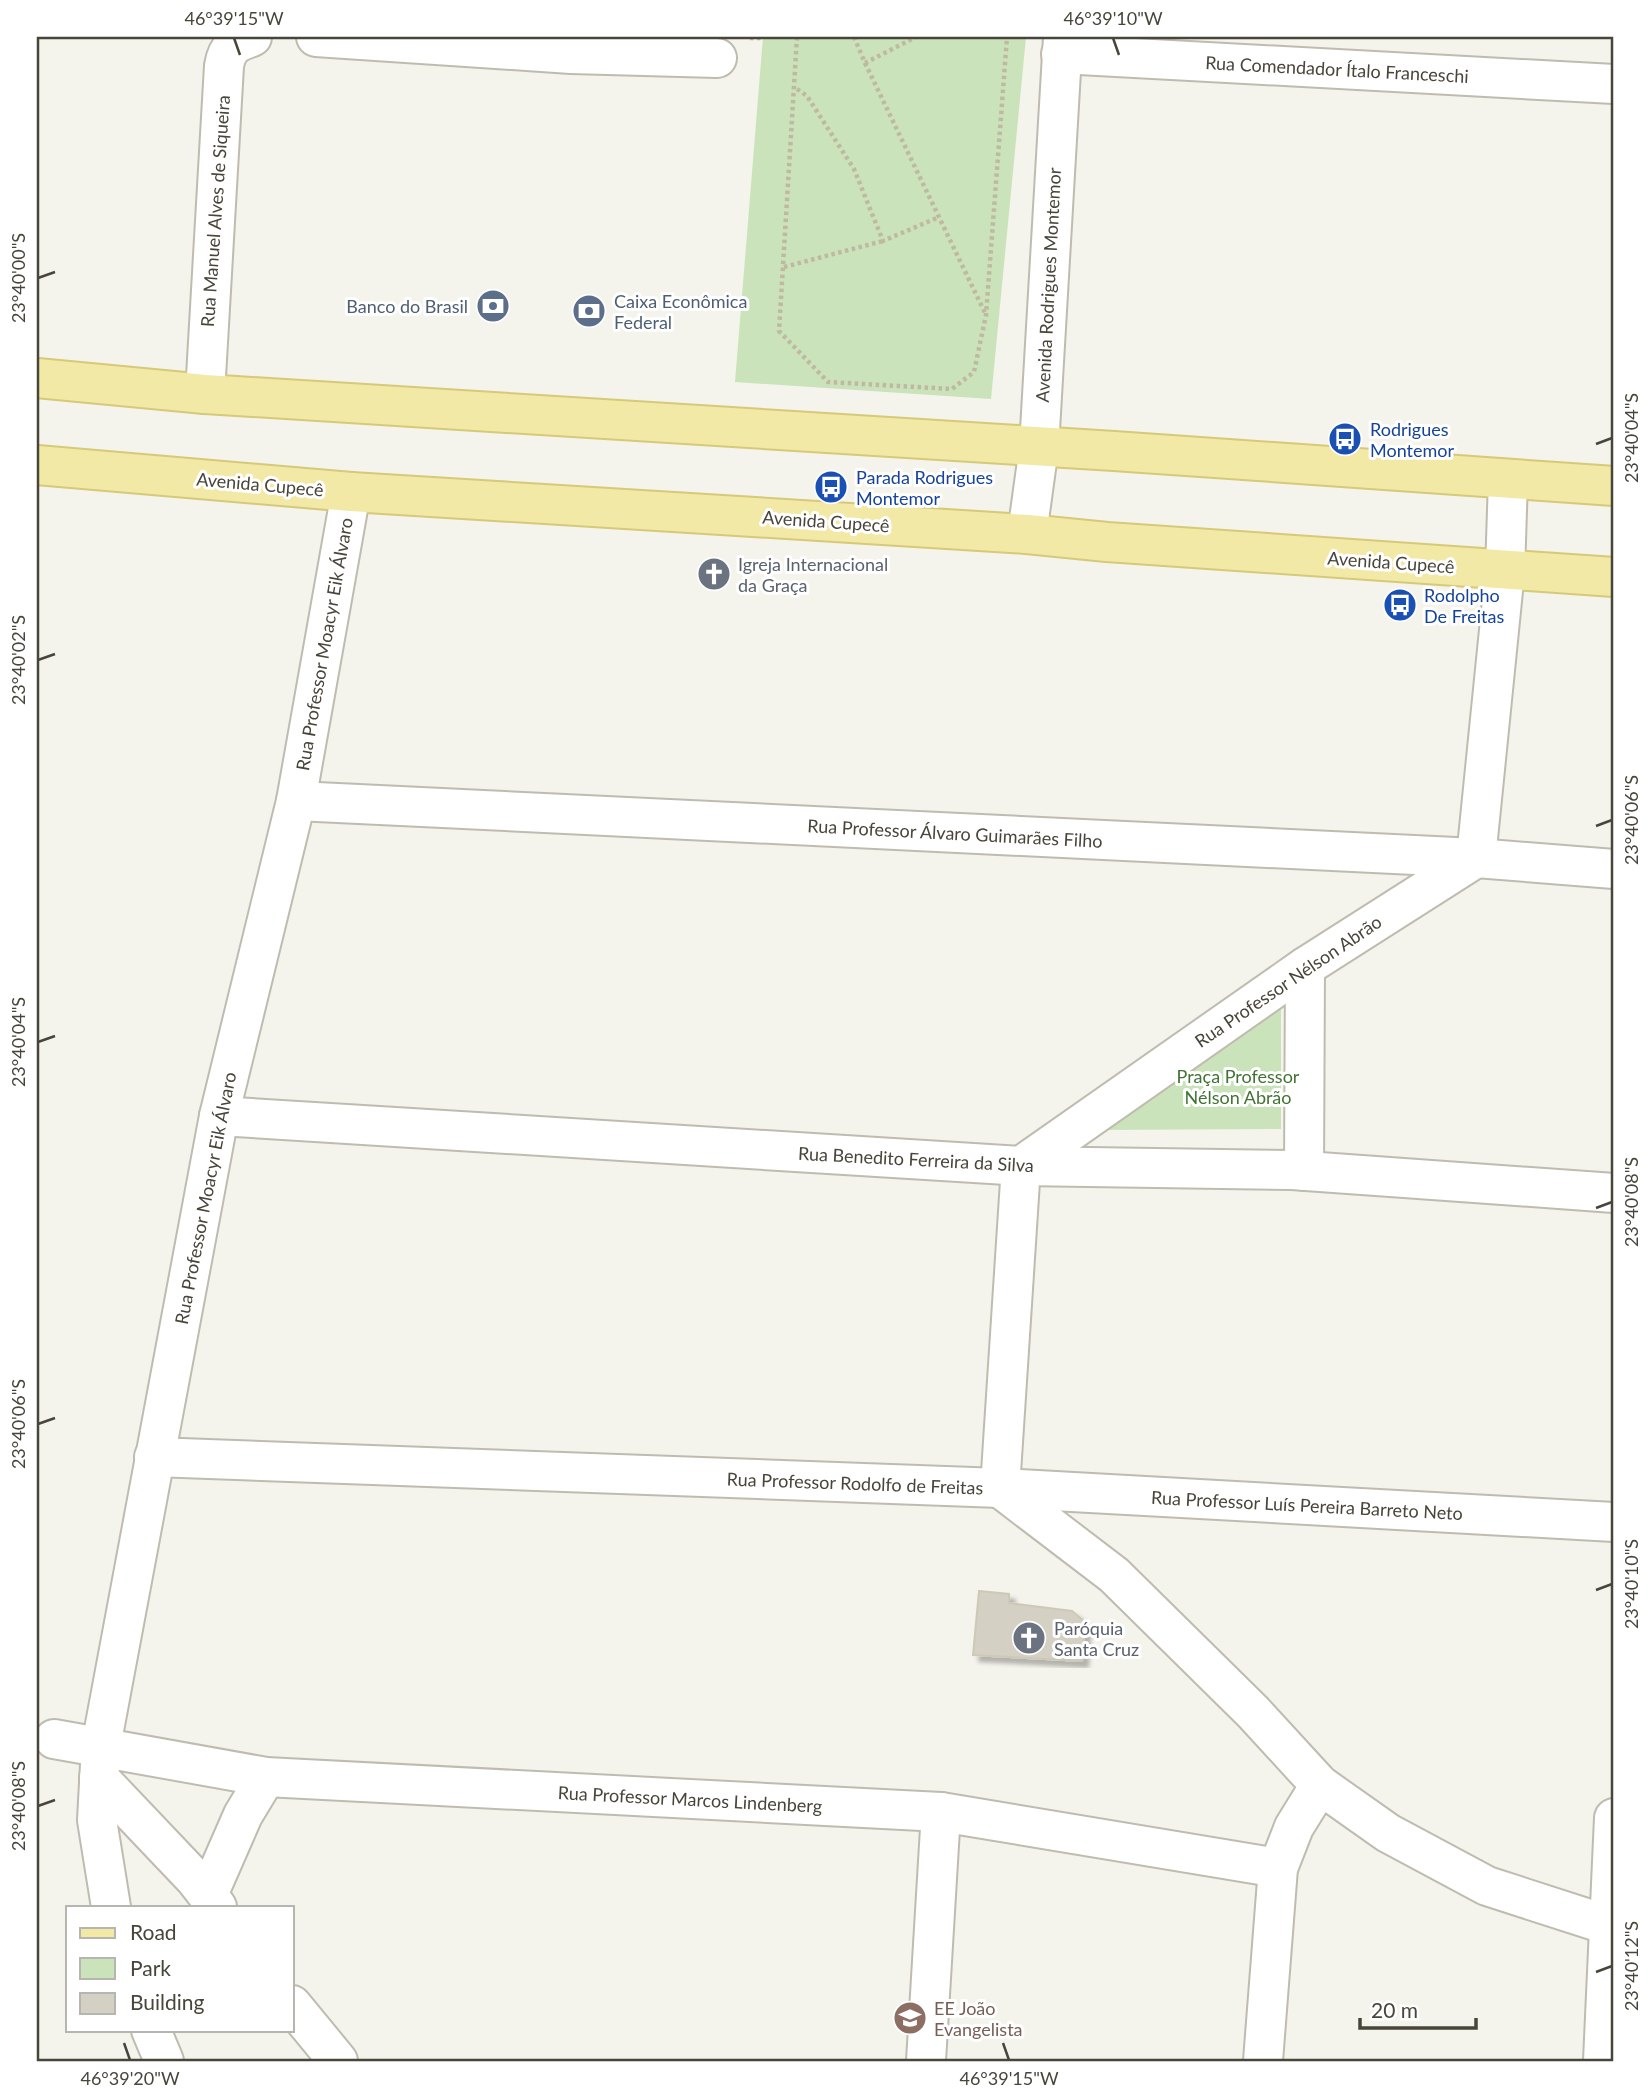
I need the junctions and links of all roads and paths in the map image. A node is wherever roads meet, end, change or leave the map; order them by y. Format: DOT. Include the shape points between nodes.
graph roads {
  1 [pos="316,37"];
  2 [pos="797,37"];
  3 [pos="854,37"];
  4 [pos="916,37"];
  5 [pos="1007,37"];
  6 [pos="249,38"];
  7 [pos="1062,45"];
  8 [pos="717,58"];
  9 [pos="865,63"];
  10 [pos="1614,84"];
  11 [pos="796,88"];
  12 [pos="939,217"];
  13 [pos="883,241"];
  14 [pos="784,267"];
  15 [pos="986,315"];
  16 [pos="37,378"];
  17 [pos="205,394"];
  18 [pos="1038,447"];
  19 [pos="37,465"];
  20 [pos="1508,480"];
  21 [pos="1614,486"];
  22 [pos="351,492"];
  23 [pos="1027,534"];
  24 [pos="1505,571"];
  25 [pos="1614,577"];
  26 [pos="296,801"];
  27 [pos="1476,859"];
  28 [pos="1614,869"];
  29 [pos="1305,967"];
  30 [pos="219,1115"];
  31 [pos="1021,1166"];
  32 [pos="1304,1171"];
  33 [pos="1614,1193"];
  34 [pos="154,1457"];
  35 [pos="1000,1488"];
  36 [pos="1614,1522"];
  37 [pos="54,1739"];
  38 [pos="100,1762"];
  39 [pos="266,1777"];
  40 [pos="1320,1785"];
  41 [pos="941,1812"];
  42 [pos="1614,1818"];
  43 [pos="1278,1868"];
  44 [pos="213,1901"];
  45 [pos="111,1906"];
  46 [pos="1611,1926"];
  47 [pos="294,2007"];
  48 [pos="152,2032"];
  49 [pos="164,2061"];
  50 [pos="338,2061"];
  51 [pos="926,2061"];
  52 [pos="1263,2061"];
  53 [pos="1603,2061"];
  1 -- 8 [label="street" via="571,54"];
  2 -- 11 [label="path"];
  3 -- 9 [label="path"];
  4 -- 9 [label="path"];
  5 -- 15 [label="path"];
  6 -- 17 [label="street, Rua Manuel Alves de Siqueira" via="226,53"];
  7 -- 10 [label="street, Rua Comendador Ítalo Franceschi"];
  7 -- 18 [label="street, Avenida Rodrigues Montemor"];
  9 -- 12 [label="path"];
  11 -- 13 [label="path" via="807,96 854,169"];
  11 -- 14 [label="path"];
  12 -- 13 [label="path"];
  12 -- 15 [label="path"];
  13 -- 14 [label="path"];
  14 -- 15 [label="path" via="779,331 828,382 952,388 974,372"];
  16 -- 17 [label="main road"];
  17 -- 18 [label="main road"];
  18 -- 20 [label="main road"];
  18 -- 23 [label="street, Avenida Rodrigues Montemor"];
  19 -- 22 [label="main road, Avenida Cupecê"];
  20 -- 21 [label="main road"];
  20 -- 24 [label="street"];
  22 -- 23 [label="main road, Avenida Cupecê"];
  22 -- 26 [label="street, Rua Professor Moacyr Eik Álvaro"];
  23 -- 24 [label="main road, Avenida Cupecê"];
  24 -- 25 [label="main road, Avenida Cupecê"];
  24 -- 27 [label="street"];
  26 -- 27 [label="street, Rua Professor Álvaro Guimarães Filho"];
  26 -- 30 [label="street, Rua Professor Moacyr Eik Álvaro"];
  27 -- 28 [label="street, Rua Professor Álvaro Guimarães Filho"];
  27 -- 29 [label="street, Rua Professor Nélson Abrão"];
  29 -- 31 [label="street, Rua Professor Nélson Abrão"];
  29 -- 32 [label="street"];
  30 -- 31 [label="street, Rua Benedito Ferreira da Silva"];
  30 -- 34 [label="street, Rua Professor Moacyr Eik Álvaro"];
  31 -- 32 [label="street, Rua Benedito Ferreira da Silva"];
  31 -- 35 [label="street"];
  32 -- 33 [label="street, Rua Benedito Ferreira da Silva"];
  34 -- 35 [label="street, Rua Professor Rodolfo de Freitas"];
  34 -- 38 [label="street, Rua Professor Moacyr Eik Álvaro"];
  35 -- 36 [label="street, Rua Professor Luís Pereira Barreto Neto"];
  35 -- 40 [label="street, Rua Professor Rodolfo de Freitas" via="1114,1576 1253,1712"];
  37 -- 38 [label="street, Rua Professor Marcos Lindenberg"];
  38 -- 39 [label="street, Rua Professor Marcos Lindenberg"];
  38 -- 44 [label="street"];
  38 -- 45 [label="street, Rua Professor Moacyr Eik Álvaro" via="97,1820"];
  39 -- 41 [label="street, Rua Professor Marcos Lindenberg"];
  39 -- 44 [label="street" via="243,1815"];
  40 -- 43 [label="street" via="1294,1827"];
  40 -- 46 [label="street, Rua Professor Rodolfo de Freitas" via="1388,1833 1487,1886"];
  41 -- 43 [label="street, Rua Professor Marcos Lindenberg"];
  41 -- 51 [label="street"];
  42 -- 46 [label="street"];
  43 -- 52 [label="street"];
  46 -- 53 [label="street"];
  47 -- 50 [label="street"];
  48 -- 49 [label="street"];
}
